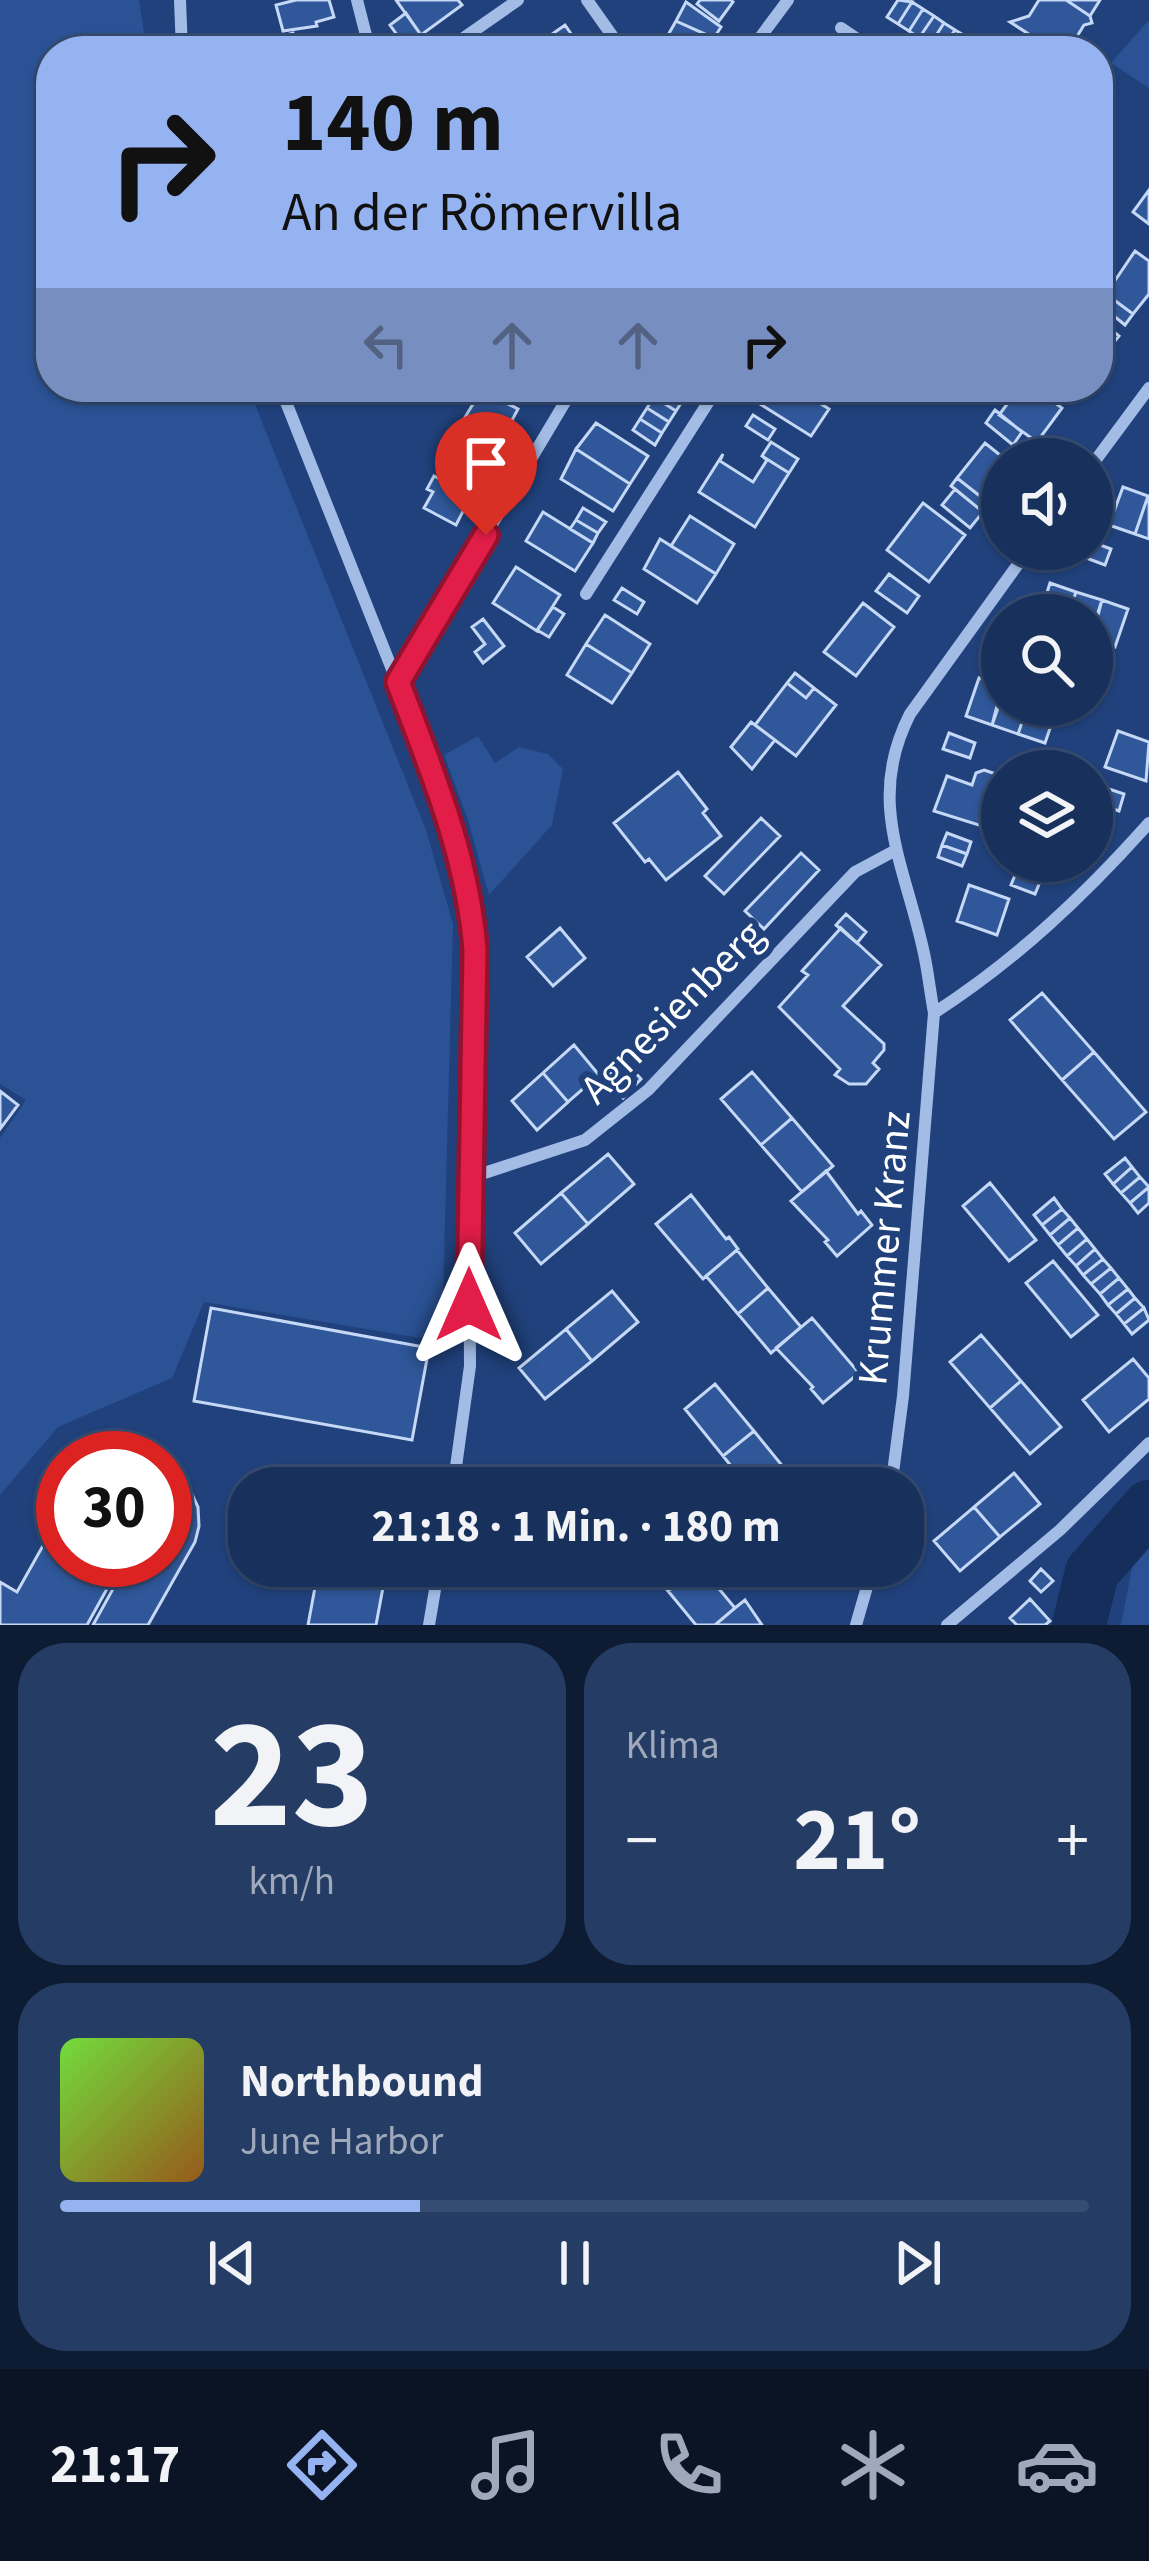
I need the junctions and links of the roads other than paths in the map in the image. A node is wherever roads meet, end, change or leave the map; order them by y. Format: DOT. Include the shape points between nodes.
graph roads {
  1 [pos="179,0"];
  2 [pos="357,0"];
  3 [pos="518,0"];
  4 [pos="587,0"];
  5 [pos="788,0"];
  6 [pos="841,28"];
  7 [pos="181,36"];
  8 [pos="366,36"];
  9 [pos="466,36"];
  10 [pos="612,36"];
  11 [pos="761,36"];
  12 [pos="853,36"];
  13 [pos="1149,388"];
  14 [pos="286,402"];
  15 [pos="565,402"];
  16 [pos="708,402"];
  17 [pos="1112,438"];
  18 [pos="1014,570"];
  19 [pos="586,594"];
  20 [pos="398,682"];
  21 [pos="1149,823"];
  22 [pos="896,850"];
  23 [pos="934,1013"];
  24 [pos="469,1178"];
  25 [pos="1149,1443"];
  26 [pos="456,1467"];
  27 [pos="894,1467"];
  28 [pos="436,1587"];
  29 [pos="867,1587"];
  30 [pos="429,1625"];
  31 [pos="856,1625"];
  32 [pos="947,1625"];
  1 -- 7 [label="street"];
  2 -- 8 [label="street"];
  3 -- 9 [label="street"];
  4 -- 10 [label="street"];
  5 -- 11 [label="street"];
  6 -- 12 [label="street"];
  13 -- 17 [label="street"];
  14 -- 20 [label="street"];
  15 -- 20 [label="street"];
  16 -- 19 [label="street"];
  18 -- 22 [label="street" via="897,739 886,800"];
  20 -- 24 [label="street" via="472,906"];
  21 -- 23 [label="street" via="1088,891 994,974"];
  22 -- 23 [label="street"];
  22 -- 24 [label="street, Agnesienberg" via="855,872 617,1118 551,1154"];
  23 -- 27 [label="street, Krummer Kranz"];
  24 -- 26 [label="street" via="470,1366"];
  25 -- 32 [label="street"];
  28 -- 30 [label="street"];
  29 -- 31 [label="street"];
}
